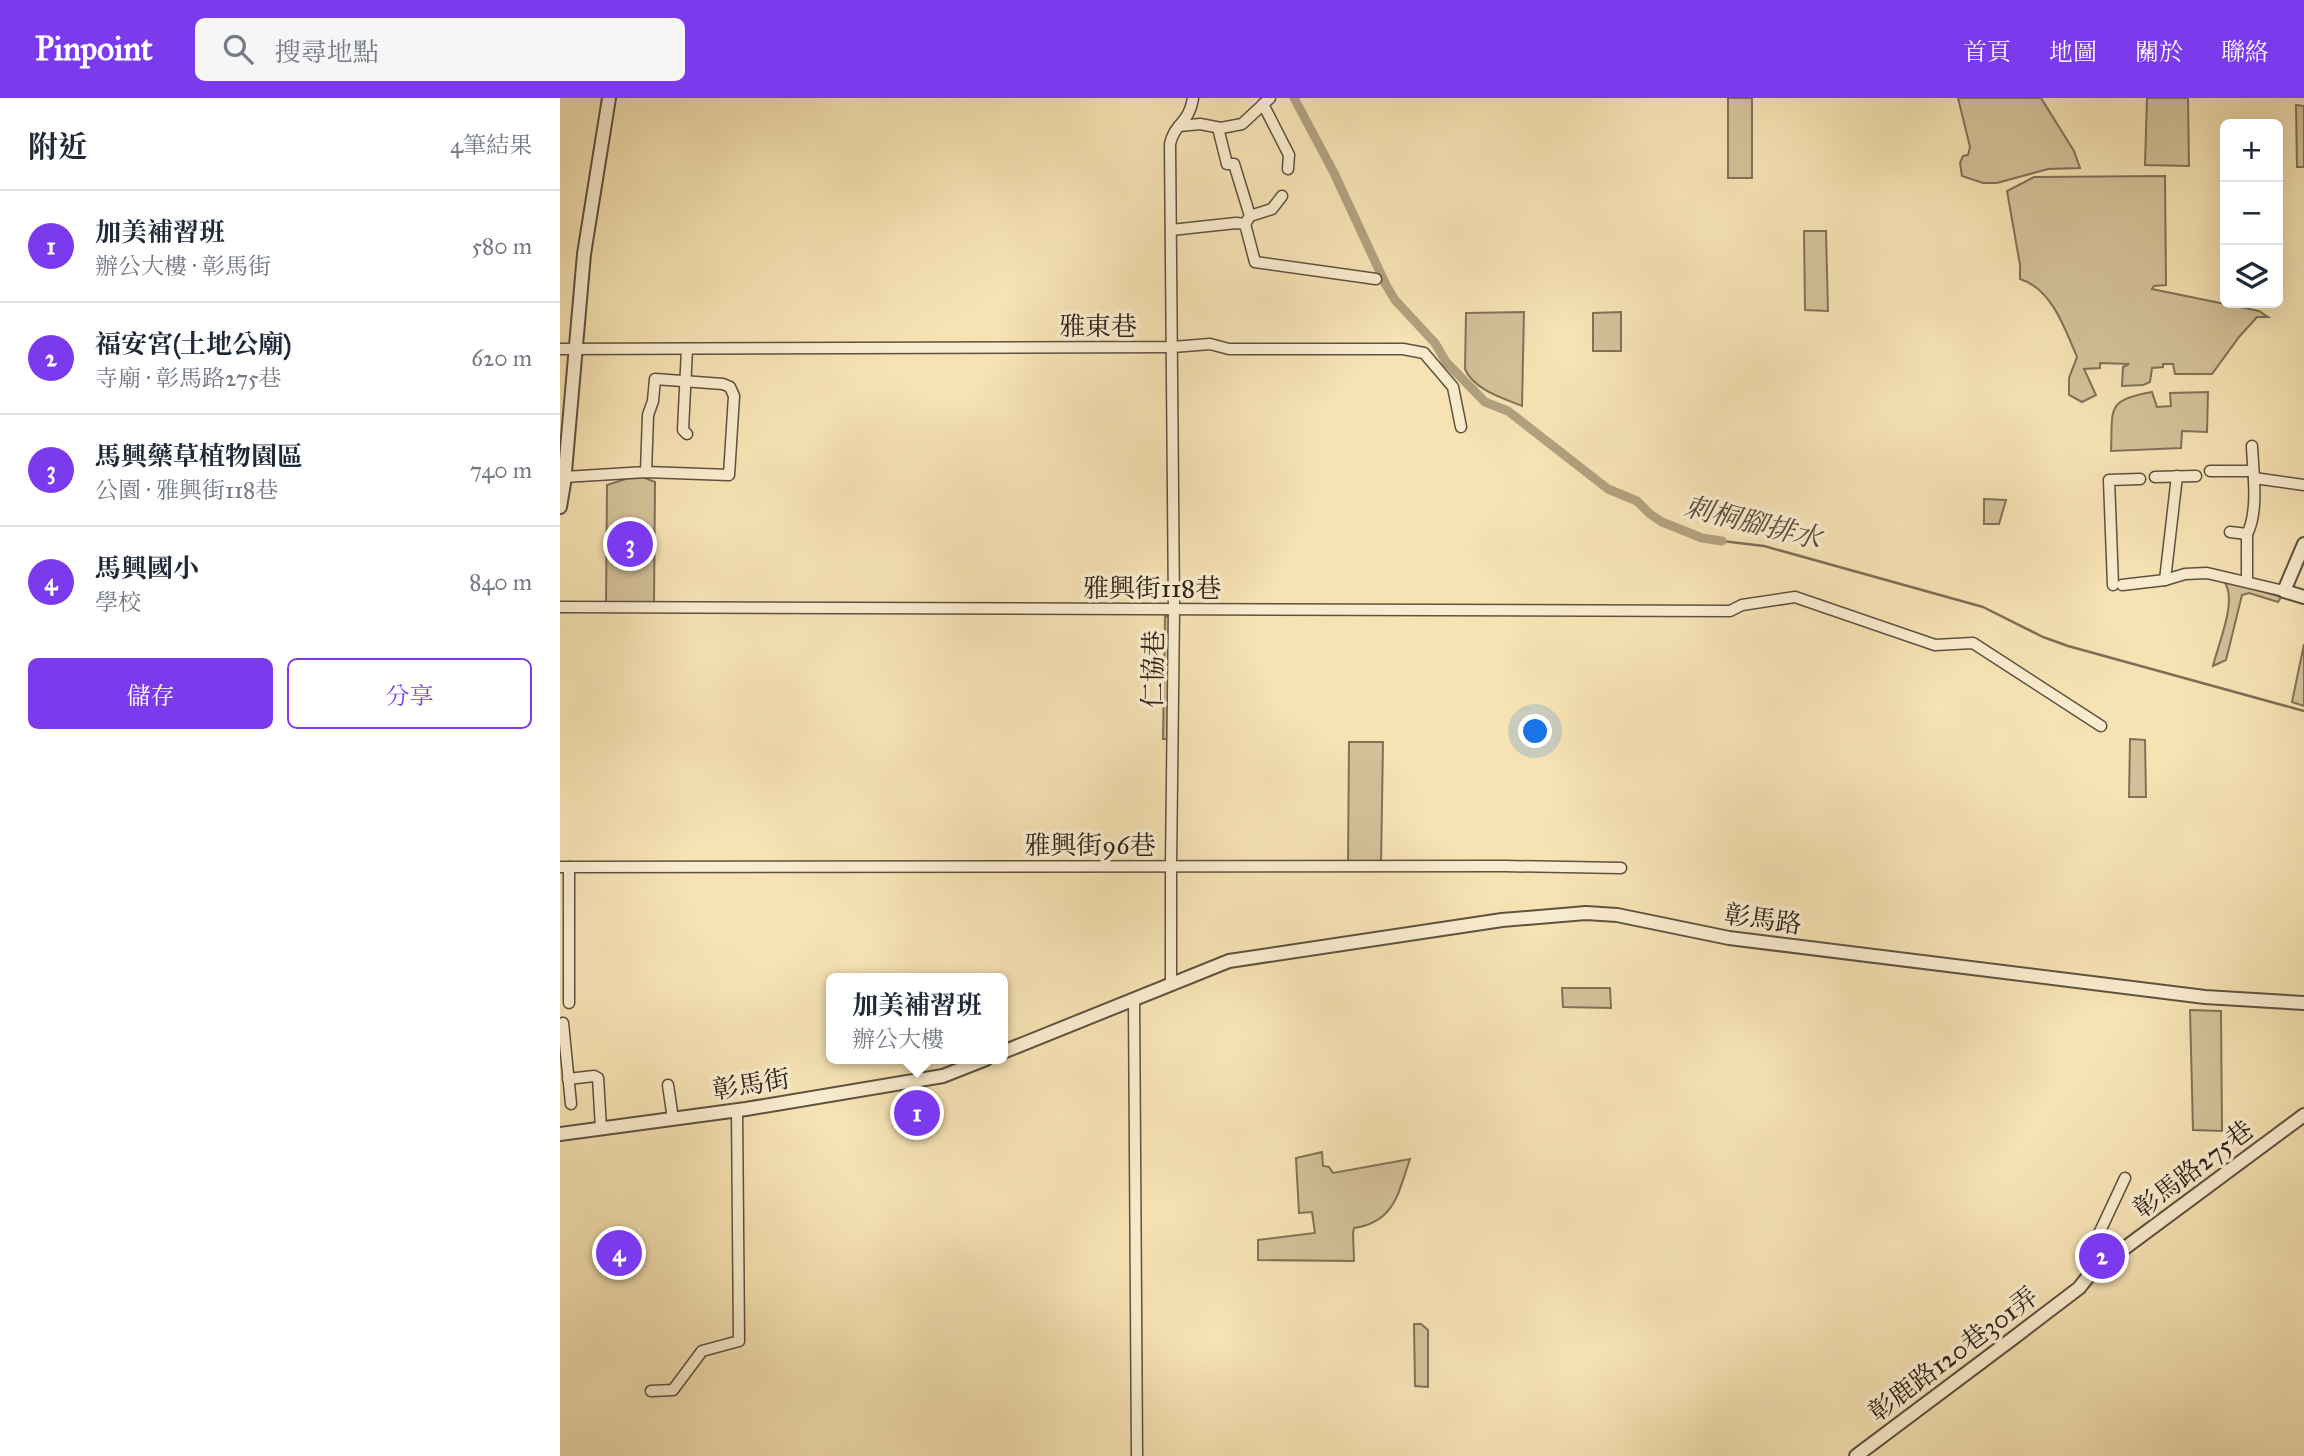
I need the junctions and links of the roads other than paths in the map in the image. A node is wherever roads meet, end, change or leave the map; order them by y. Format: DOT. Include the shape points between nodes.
graph roads {
  1 [pos="610,98"];
  2 [pos="1193,98"];
  3 [pos="1267,101"];
  4 [pos="1179,126"];
  5 [pos="1218,128"];
  6 [pos="1288,169"];
  7 [pos="1282,196"];
  8 [pos="1248,220"];
  9 [pos="1171,230"];
  10 [pos="1376,279"];
  11 [pos="1173,346"];
  12 [pos="560,349"];
  13 [pos="575,349"];
  14 [pos="687,349"];
  15 [pos="685,380"];
  16 [pos="1461,427"];
  17 [pos="687,434"];
  18 [pos="2252,446"];
  19 [pos="2210,471"];
  20 [pos="646,472"];
  21 [pos="2253,474"];
  22 [pos="2177,476"];
  23 [pos="2196,476"];
  24 [pos="2155,477"];
  25 [pos="2140,479"];
  26 [pos="563,481"];
  27 [pos="2304,485"];
  28 [pos="560,507"];
  29 [pos="2230,532"];
  30 [pos="2247,534"];
  31 [pos="2304,544"];
  32 [pos="2165,580"];
  33 [pos="2247,581"];
  34 [pos="2284,591"];
  35 [pos="2304,597"];
  36 [pos="560,607"];
  37 [pos="1174,609"];
  38 [pos="2101,726"];
  39 [pos="1171,866"];
  40 [pos="564,867"];
  41 [pos="1621,868"];
  42 [pos="1171,983"];
  43 [pos="1134,999"];
  44 [pos="569,1003"];
  45 [pos="2304,1003"];
  46 [pos="563,1023"];
  47 [pos="1008,1050"];
  48 [pos="973,1064"];
  49 [pos="565,1079"];
  50 [pos="668,1085"];
  51 [pos="571,1104"];
  52 [pos="737,1110"];
  53 [pos="2304,1115"];
  54 [pos="673,1119"];
  55 [pos="601,1128"];
  56 [pos="560,1135"];
  57 [pos="2124,1178"];
  58 [pos="2091,1273"];
  59 [pos="2078,1287"];
  60 [pos="651,1391"];
  61 [pos="1137,1456"];
  62 [pos="1856,1456"];
  1 -- 13 [label="street" via="584,254"];
  2 -- 4 [label="street, 仁協巷" via="1187,119"];
  3 -- 5 [label="street" via="1242,124"];
  3 -- 6 [label="street" via="1289,155"];
  4 -- 5 [label="street"];
  4 -- 9 [label="street, 仁協巷" via="1170,144"];
  5 -- 8 [label="street" via="1227,164 1234,164"];
  7 -- 8 [label="street" via="1272,209"];
  8 -- 9 [label="street"];
  8 -- 10 [label="street" via="1255,262"];
  9 -- 11 [label="street, 仁協巷"];
  11 -- 14 [label="street, 雅東巷"];
  11 -- 16 [label="street, 雅東巷" via="1424,353 1453,387"];
  11 -- 37 [label="street, 仁協巷"];
  12 -- 13 [label="street, 雅東巷"];
  13 -- 14 [label="street, 雅東巷"];
  13 -- 26 [label="street"];
  14 -- 15 [label="street"];
  15 -- 17 [label="street" via="683,430"];
  15 -- 20 [label="street" via="655,379"];
  15 -- 20 [label="street" via="728,385 732,391 731,472"];
  18 -- 21 [label="street"];
  19 -- 21 [label="street"];
  20 -- 26 [label="street"];
  21 -- 27 [label="street"];
  21 -- 30 [label="street" via="2252,526"];
  22 -- 23 [label="street"];
  22 -- 24 [label="street"];
  22 -- 32 [label="street"];
  25 -- 32 [label="street" via="2109,480 2117,585"];
  26 -- 28 [label="street"];
  29 -- 30 [label="street"];
  30 -- 33 [label="street"];
  31 -- 34 [label="street"];
  32 -- 33 [label="street" via="2207,573"];
  33 -- 34 [label="street"];
  34 -- 35 [label="street"];
  36 -- 37 [label="street, 雅興街118巷"];
  37 -- 38 [label="street, 雅興街118巷" via="1730,611 1795,597 1935,645 1973,643"];
  37 -- 39 [label="street, 仁協巷"];
  39 -- 40 [label="street, 雅興街96巷"];
  39 -- 41 [label="street, 雅興街96巷"];
  39 -- 42 [label="street, 仁協巷"];
  40 -- 44 [label="street"];
  42 -- 43 [label="street"];
  42 -- 45 [label="street, 彰馬路" via="1217,964 1502,920 1586,913 1784,945 2191,995"];
  43 -- 47 [label="street"];
  43 -- 61 [label="street"];
  46 -- 49 [label="street"];
  48 -- 52 [label="street, 彰馬街" via="943,1076"];
  49 -- 51 [label="street"];
  49 -- 55 [label="street" via="598,1078"];
  50 -- 54 [label="street"];
  52 -- 54 [label="street, 彰馬街"];
  52 -- 60 [label="street" via="739,1340 702,1351 673,1390"];
  53 -- 58 [label="street, 彰馬路275巷"];
  54 -- 55 [label="street, 彰馬街"];
  55 -- 56 [label="street, 彰馬街"];
  57 -- 58 [label="street" via="2088,1257"];
  58 -- 59 [label="street, 彰馬路275巷"];
  59 -- 62 [label="street, 彰鹿路120巷301弄"];
}
